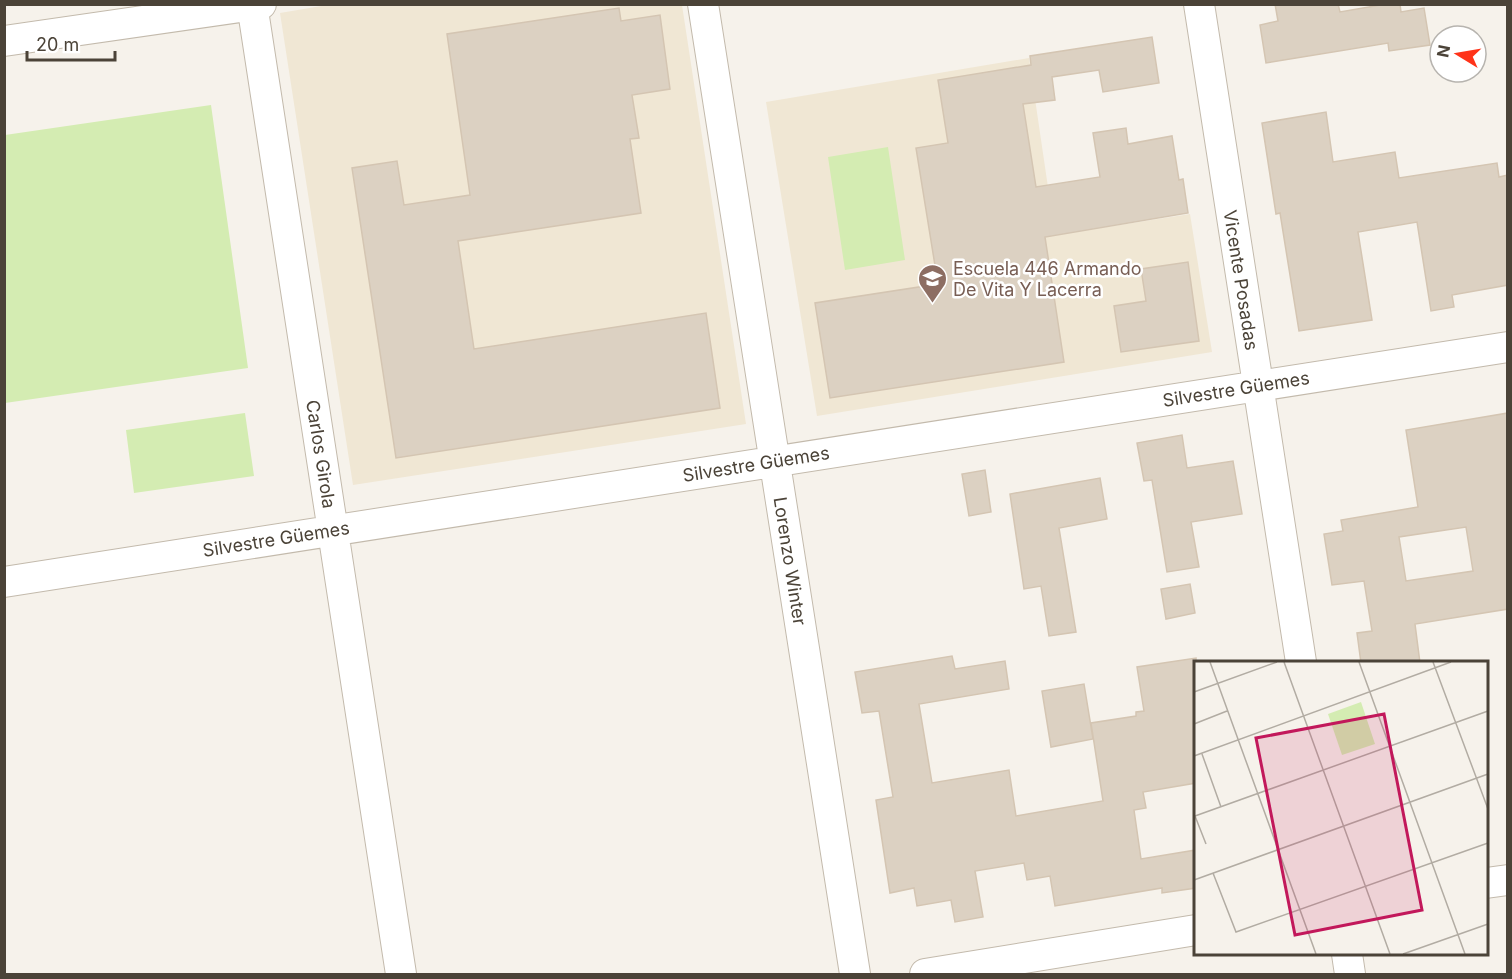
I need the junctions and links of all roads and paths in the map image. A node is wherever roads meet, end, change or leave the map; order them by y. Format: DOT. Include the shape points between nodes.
graph roads {
  1 [pos="703,4"];
  2 [pos="1199,4"];
  3 [pos="255,5"];
  4 [pos="4,41"];
  5 [pos="1508,347"];
  6 [pos="1257,386"];
  7 [pos="774,461"];
  8 [pos="332,530"];
  9 [pos="4,582"];
  10 [pos="1301,661"];
  11 [pos="1508,880"];
  12 [pos="1488,883"];
  13 [pos="1194,930"];
  14 [pos="1347,955"];
  15 [pos="401,975"];
  16 [pos="855,975"];
  17 [pos="925,975"];
  18 [pos="1350,975"];
  1 -- 7 [label="street, Lorenzo Winter"];
  2 -- 6 [label="street, Vicente Posadas"];
  3 -- 4 [label="street"];
  3 -- 8 [label="street, Carlos Girola"];
  5 -- 6 [label="street, Silvestre Güemes"];
  6 -- 7 [label="street, Silvestre Güemes"];
  6 -- 10 [label="street, Vicente Posadas"];
  7 -- 8 [label="street, Silvestre Güemes"];
  7 -- 16 [label="street, Lorenzo Winter"];
  8 -- 9 [label="street, Silvestre Güemes"];
  8 -- 15 [label="street, Carlos Girola"];
  11 -- 12 [label="street"];
  13 -- 17 [label="street"];
  14 -- 18 [label="street"];
}
